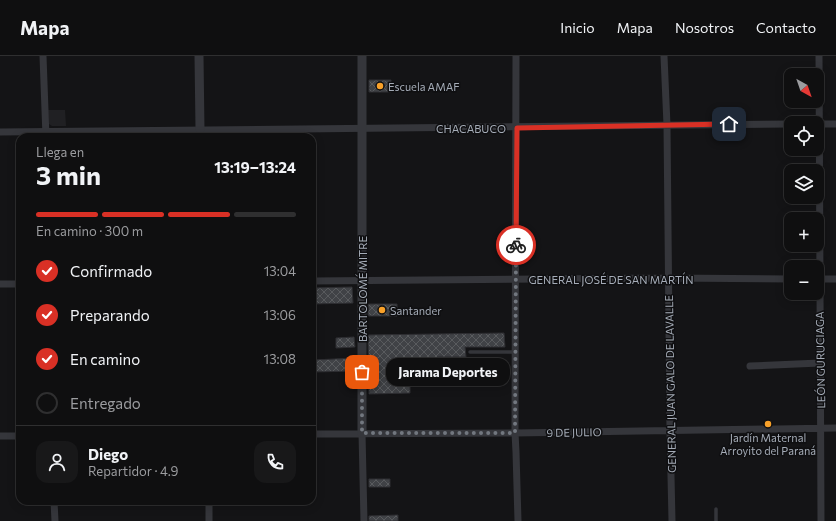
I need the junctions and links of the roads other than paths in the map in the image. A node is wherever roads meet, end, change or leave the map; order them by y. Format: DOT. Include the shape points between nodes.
graph roads {
  1 [pos="43,56"];
  2 [pos="199,56"];
  3 [pos="362,56"];
  4 [pos="516,56"];
  5 [pos="664,56"];
  6 [pos="819,56"];
  7 [pos="818,116"];
  8 [pos="784,124"];
  9 [pos="824,124"];
  10 [pos="836,124"];
  11 [pos="667,125"];
  12 [pos="517,128"];
  13 [pos="363,129"];
  14 [pos="0,132"];
  15 [pos="16,133"];
  16 [pos="46,133"];
  17 [pos="200,133"];
  18 [pos="818,156"];
  19 [pos="818,260"];
  20 [pos="668,278"];
  21 [pos="784,279"];
  22 [pos="824,279"];
  23 [pos="836,279"];
  24 [pos="361,280"];
  25 [pos="515,280"];
  26 [pos="316,281"];
  27 [pos="0,284"];
  28 [pos="16,284"];
  29 [pos="818,300"];
  30 [pos="470,352"];
  31 [pos="515,352"];
  32 [pos="820,364"];
  33 [pos="750,366"];
  34 [pos="836,428"];
  35 [pos="821,429"];
  36 [pos="670,430"];
  37 [pos="362,433"];
  38 [pos="515,433"];
  39 [pos="316,434"];
  40 [pos="0,436"];
  41 [pos="16,436"];
  42 [pos="54,505"];
  43 [pos="209,505"];
  44 [pos="716,509"];
  45 [pos="55,521"];
  46 [pos="209,521"];
  47 [pos="364,521"];
  48 [pos="518,521"];
  49 [pos="672,521"];
  50 [pos="716,521"];
  51 [pos="821,521"];
  1 -- 16 [label="street"];
  2 -- 17 [label="street"];
  3 -- 13 [label="street, BARTOLOMÉ MITRE"];
  4 -- 12 [label="street"];
  5 -- 11 [label="street, GENERAL JUAN GALO DE LAVALLE"];
  6 -- 7 [label="street, LEÓN GURUCIAGA"];
  8 -- 11 [label="street, CHACABUCO"];
  9 -- 10 [label="street"];
  11 -- 12 [label="street, CHACABUCO"];
  11 -- 20 [label="street, GENERAL JUAN GALO DE LAVALLE"];
  12 -- 13 [label="street, CHACABUCO"];
  12 -- 25 [label="street"];
  13 -- 17 [label="street, CHACABUCO"];
  13 -- 24 [label="street, BARTOLOMÉ MITRE"];
  14 -- 15 [label="street, CHACABUCO"];
  18 -- 19 [label="street, LEÓN GURUCIAGA"];
  20 -- 21 [label="street, GENERAL JOSÉ DE SAN MARTÍN"];
  20 -- 25 [label="street, GENERAL JOSÉ DE SAN MARTÍN"];
  20 -- 36 [label="street, GENERAL JUAN GALO DE LAVALLE"];
  22 -- 23 [label="street"];
  24 -- 25 [label="street, GENERAL JOSÉ DE SAN MARTÍN"];
  24 -- 26 [label="street, GENERAL JOSÉ DE SAN MARTÍN"];
  24 -- 37 [label="street, BARTOLOMÉ MITRE"];
  25 -- 31 [label="street"];
  27 -- 28 [label="street"];
  29 -- 32 [label="street, LEÓN GURUCIAGA"];
  30 -- 31 [label="lane"];
  31 -- 38 [label="street"];
  32 -- 33 [label="street"];
  32 -- 35 [label="street, LEÓN GURUCIAGA"];
  34 -- 35 [label="street, 9 DE JULIO"];
  35 -- 36 [label="street, 9 DE JULIO"];
  35 -- 51 [label="street, LEÓN GURUCIAGA"];
  36 -- 38 [label="street, 9 DE JULIO"];
  36 -- 49 [label="street, GENERAL JUAN GALO DE LAVALLE"];
  37 -- 38 [label="street, 9 DE JULIO"];
  37 -- 39 [label="street, 9 DE JULIO"];
  37 -- 47 [label="street, BARTOLOMÉ MITRE"];
  38 -- 48 [label="street"];
  40 -- 41 [label="street"];
  42 -- 45 [label="street"];
  43 -- 46 [label="street"];
  44 -- 50 [label="lane"];
}
